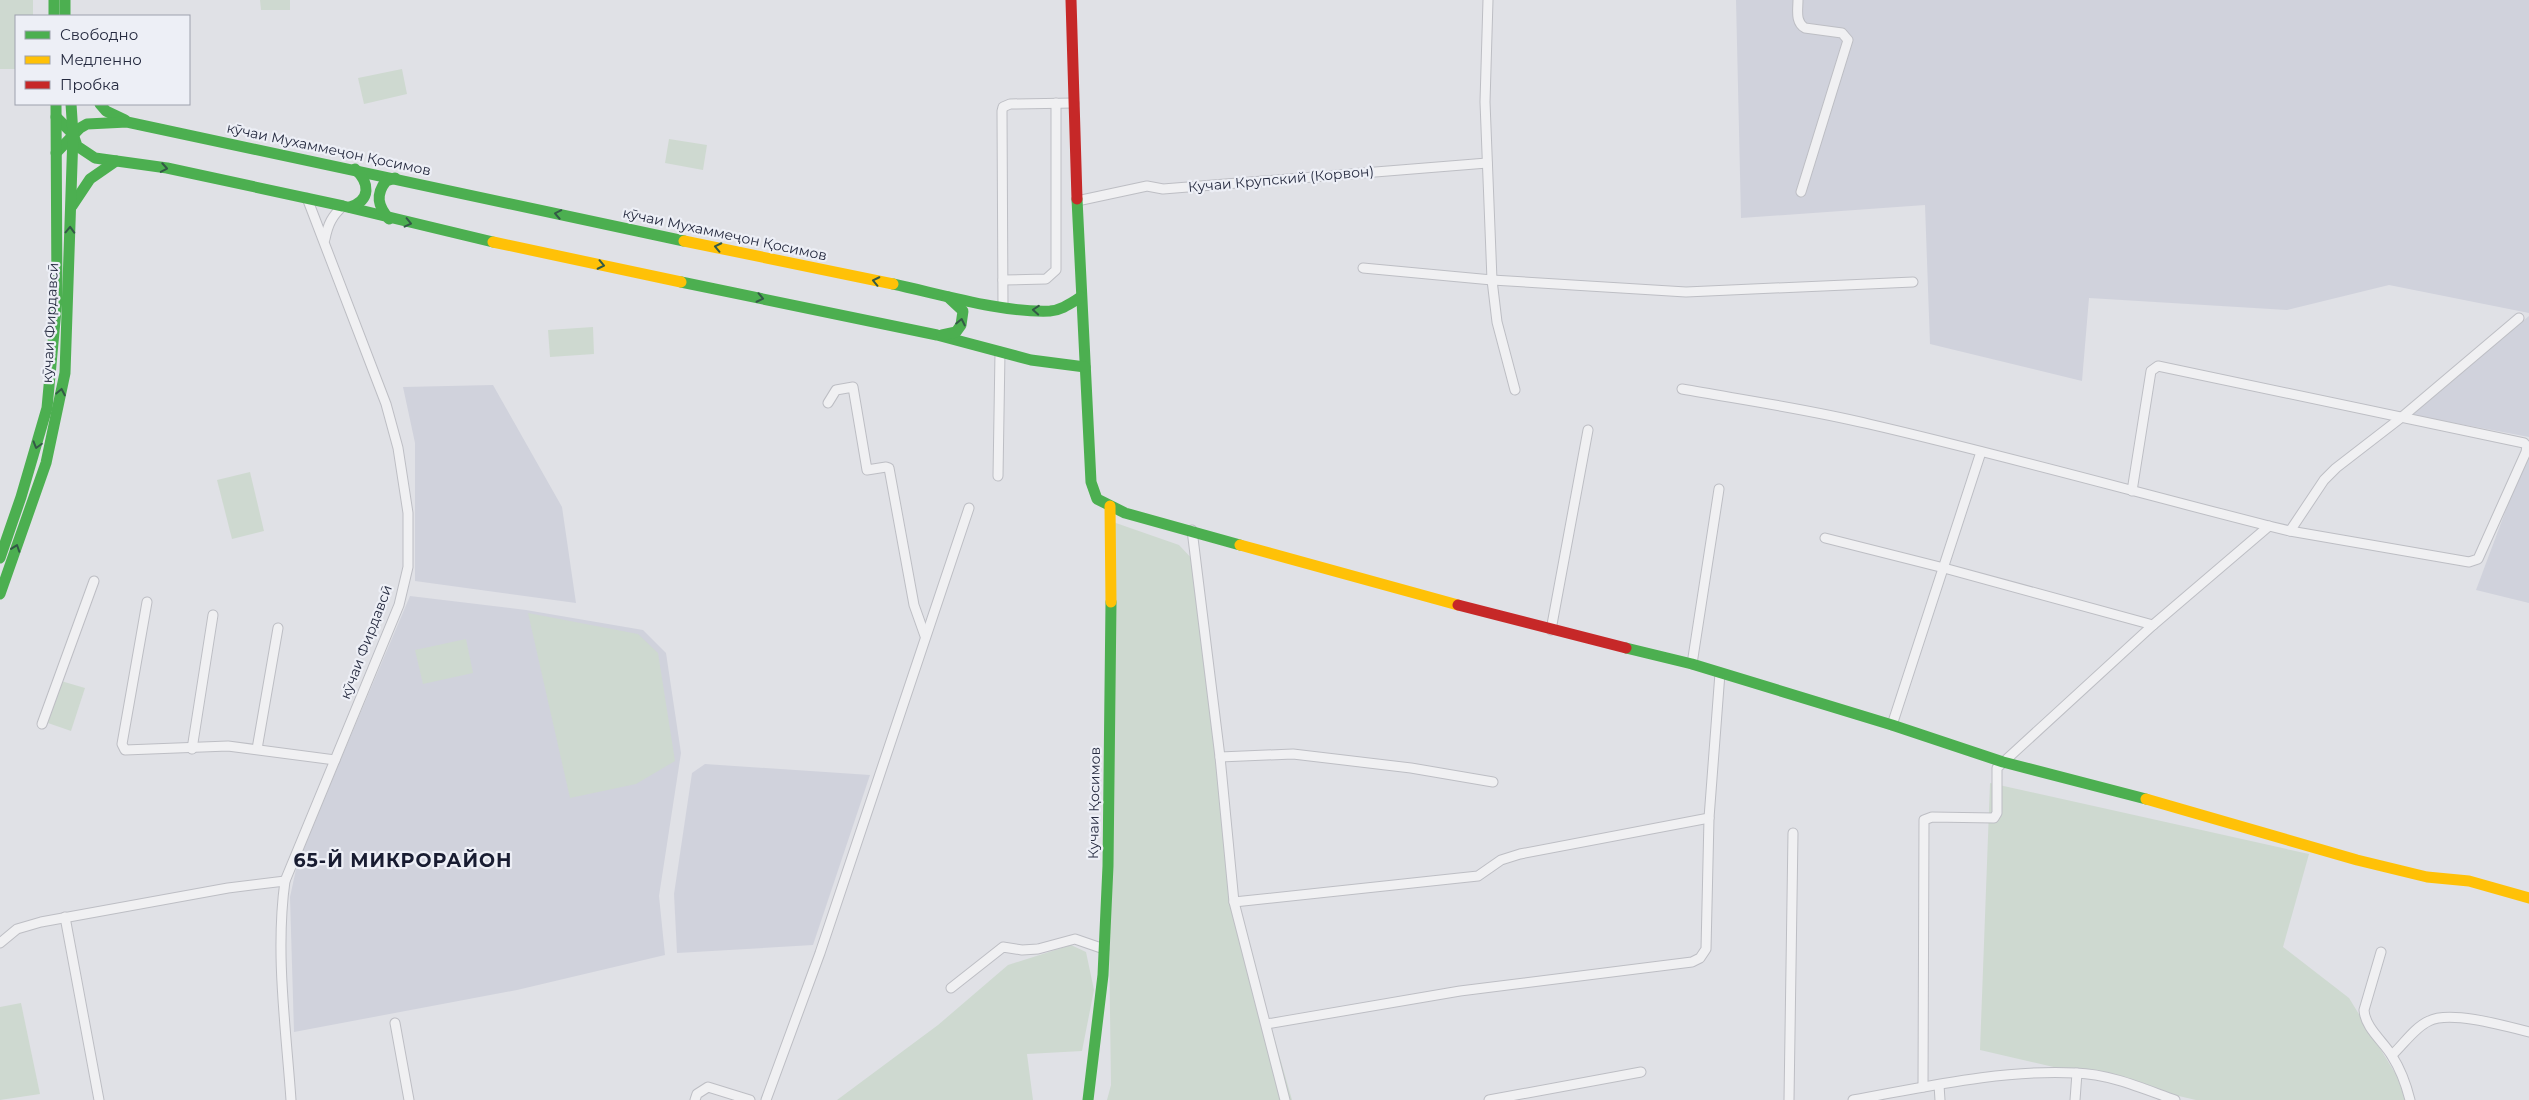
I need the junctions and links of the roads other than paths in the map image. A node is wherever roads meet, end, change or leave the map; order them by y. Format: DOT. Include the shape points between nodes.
graph roads {
  1 [pos="54,0"];
  2 [pos="65,0"];
  3 [pos="1071,0"];
  4 [pos="1488,0"];
  5 [pos="1798,0"];
  6 [pos="54,15"];
  7 [pos="65,15"];
  8 [pos="1056,103"];
  9 [pos="1074,103"];
  10 [pos="56,105"];
  11 [pos="71,105"];
  12 [pos="101,105"];
  13 [pos="56,118"];
  14 [pos="127,122"];
  15 [pos="73,134"];
  16 [pos="56,153"];
  17 [pos="116,161"];
  18 [pos="1487,162"];
  19 [pos="354,169"];
  20 [pos="395,178"];
  21 [pos="1801,192"];
  22 [pos="307,198"];
  23 [pos="1077,201"];
  24 [pos="347,207"];
  25 [pos="70,209"];
  26 [pos="389,219"];
  27 [pos="325,242"];
  28 [pos="1364,268"];
  29 [pos="1003,280"];
  30 [pos="1492,280"];
  31 [pos="1913,282"];
  32 [pos="948,296"];
  33 [pos="1081,297"];
  34 [pos="1003,307"];
  35 [pos="2519,318"];
  36 [pos="937,335"];
  37 [pos="1000,352"];
  38 [pos="1085,367"];
  39 [pos="1682,389"];
  40 [pos="1515,390"];
  41 [pos="828,403"];
  42 [pos="2402,417"];
  43 [pos="1588,430"];
  44 [pos="1981,452"];
  45 [pos="998,476"];
  46 [pos="1719,490"];
  47 [pos="2132,491"];
  48 [pos="1110,506"];
  49 [pos="969,508"];
  50 [pos="2269,526"];
  51 [pos="1192,530"];
  52 [pos="2290,531"];
  53 [pos="1825,538"];
  54 [pos="0,558"];
  55 [pos="1944,568"];
  56 [pos="94,581"];
  57 [pos="0,594"];
  58 [pos="147,602"];
  59 [pos="213,615"];
  60 [pos="2153,625"];
  61 [pos="278,628"];
  62 [pos="1551,630"];
  63 [pos="925,636"];
  64 [pos="1692,664"];
  65 [pos="1720,673"];
  66 [pos="42,724"];
  67 [pos="1892,726"];
  68 [pos="192,749"];
  69 [pos="257,749"];
  70 [pos="1220,757"];
  71 [pos="334,760"];
  72 [pos="2003,762"];
  73 [pos="1493,782"];
  74 [pos="1709,818"];
  75 [pos="1793,834"];
  76 [pos="285,881"];
  77 [pos="2529,898"];
  78 [pos="1234,902"];
  79 [pos="65,917"];
  80 [pos="0,944"];
  81 [pos="1104,949"];
  82 [pos="2381,952"];
  83 [pos="951,988"];
  84 [pos="395,1024"];
  85 [pos="1267,1024"];
  86 [pos="2529,1032"];
  87 [pos="2392,1055"];
  88 [pos="1641,1072"];
  89 [pos="2077,1072"];
  90 [pos="1939,1085"];
  91 [pos="1923,1087"];
  92 [pos="99,1100"];
  93 [pos="290,1100"];
  94 [pos="409,1100"];
  95 [pos="695,1100"];
  96 [pos="750,1100"];
  97 [pos="766,1100"];
  98 [pos="1088,1100"];
  99 [pos="1285,1100"];
  100 [pos="1489,1100"];
  101 [pos="1789,1100"];
  102 [pos="1853,1100"];
  103 [pos="1940,1100"];
  104 [pos="2075,1100"];
  105 [pos="2175,1100"];
  106 [pos="2410,1100"];
  1 -- 6 [label="street"];
  2 -- 7 [label="street"];
  3 -- 9 [label="street"];
  4 -- 18 [label="street"];
  5 -- 21 [label="street" via="1800,25 1842,33 1848,40"];
  8 -- 9 [label="street"];
  8 -- 29 [label="street" via="1056,270 1046,279"];
  8 -- 29 [label="street" via="1003,107"];
  9 -- 23 [label="street"];
  10 -- 13 [label="street, кӯчаи Фирдавсӣ"];
  11 -- 15 [label="street, кӯчаи Фирдавсӣ"];
  12 -- 14 [label="street"];
  13 -- 15 [label="street"];
  13 -- 16 [label="street, кӯчаи Фирдавсӣ"];
  14 -- 15 [label="street, кӯчаи Мухаммеҷон Қосимов" via="87,124"];
  14 -- 19 [label="street, кӯчаи Мухаммеҷон Қосимов"];
  15 -- 16 [label="street"];
  15 -- 17 [label="street" via="83,152 95,158"];
  15 -- 25 [label="street, кӯчаи Фирдавсӣ"];
  16 -- 54 [label="street, кӯчаи Фирдавсӣ, one-way" via="57,299 47,408"];
  17 -- 22 [label="street, one-way" via="167,168"];
  17 -- 25 [label="street" via="96,172 85,183"];
  18 -- 23 [label="street, Кучаи Крупский (Корвон)" via="1163,189 1147,186"];
  18 -- 30 [label="street"];
  19 -- 20 [label="street, кӯчаи Мухаммеҷон Қосимов"];
  19 -- 24 [label="street" via="368,183 364,200 357,206"];
  20 -- 26 [label="street" via="386,181 378,194 380,210"];
  32 -- 20 [label="street, кӯчаи Мухаммеҷон Қосимов, one-way"];
  22 -- 24 [label="street"];
  22 -- 27 [label="street, кӯчаи Фирдавсӣ"];
  23 -- 33 [label="street"];
  24 -- 26 [label="street"];
  24 -- 27 [label="street" via="333,215"];
  57 -- 25 [label="street, кӯчаи Фирдавсӣ, one-way" via="46,463 65,373"];
  26 -- 36 [label="street, one-way"];
  27 -- 71 [label="street, кӯчаи Фирдавсӣ" via="386,404 398,448 408,513 408,567 399,605"];
  28 -- 30 [label="street"];
  29 -- 34 [label="street"];
  30 -- 31 [label="street" via="1686,292"];
  30 -- 40 [label="street" via="1503,352"];
  32 -- 34 [label="street, кӯчаи Мухаммеҷон Қосимов"];
  36 -- 32 [label="street, one-way" via="949,336 959,331 964,323 963,311"];
  33 -- 34 [label="street, кӯчаи Мухаммеҷон Қосимов, one-way" via="1064,308 1050,311"];
  33 -- 38 [label="street"];
  35 -- 42 [label="street"];
  36 -- 37 [label="street"];
  37 -- 38 [label="street" via="1070,367"];
  37 -- 45 [label="street"];
  38 -- 48 [label="street" via="1090,482 1097,499"];
  39 -- 44 [label="street" via="1867,423"];
  41 -- 63 [label="street" via="836,390 853,387 867,470 889,468 914,605"];
  42 -- 47 [label="street" via="2158,366 2151,371"];
  42 -- 52 [label="street" via="2324,480"];
  42 -- 52 [label="street" via="2526,446 2478,559 2469,562"];
  43 -- 62 [label="street"];
  44 -- 47 [label="street"];
  44 -- 55 [label="street"];
  46 -- 64 [label="street"];
  47 -- 50 [label="street"];
  48 -- 51 [label="street" via="1125,513"];
  48 -- 81 [label="street, Кучаи Қосимов" via="1111,674"];
  49 -- 63 [label="street"];
  50 -- 52 [label="street"];
  50 -- 60 [label="street"];
  51 -- 62 [label="street"];
  51 -- 70 [label="street"];
  53 -- 55 [label="street"];
  55 -- 60 [label="street"];
  55 -- 67 [label="street"];
  56 -- 66 [label="street"];
  58 -- 68 [label="street" via="123,748 129,751"];
  59 -- 68 [label="street"];
  60 -- 72 [label="street"];
  61 -- 69 [label="street"];
  62 -- 64 [label="street"];
  63 -- 97 [label="street" via="820,953"];
  64 -- 65 [label="street"];
  65 -- 67 [label="street"];
  65 -- 74 [label="street"];
  67 -- 72 [label="street"];
  68 -- 69 [label="street" via="228,746"];
  69 -- 71 [label="street"];
  70 -- 73 [label="street" via="1293,754"];
  70 -- 78 [label="street"];
  71 -- 76 [label="street, кӯчаи Фирдавсӣ"];
  72 -- 77 [label="street" via="2137,796 2357,860 2427,877 2469,881"];
  72 -- 91 [label="street" via="1997,768 1994,818 1932,817 1924,820 1922,825"];
  74 -- 78 [label="street" via="1520,854 1501,860 1478,876"];
  74 -- 85 [label="street" via="1706,949 1700,958 1692,962 1460,991"];
  75 -- 101 [label="street"];
  76 -- 79 [label="street"];
  76 -- 93 [label="street, кӯчаи Фирдавсӣ" via="281,960"];
  78 -- 85 [label="street"];
  79 -- 80 [label="street" via="29,924 17,929"];
  79 -- 92 [label="street"];
  81 -- 83 [label="street" via="1075,939 1038,949 1004,947"];
  81 -- 98 [label="street, Кучаи Қосимов"];
  82 -- 87 [label="street" via="2364,1010 2365,1018"];
  84 -- 94 [label="street"];
  85 -- 99 [label="street"];
  86 -- 87 [label="street" via="2460,1018 2436,1018 2427,1021"];
  87 -- 106 [label="street" via="2403,1075"];
  88 -- 100 [label="street"];
  89 -- 90 [label="street" via="1990,1076"];
  89 -- 104 [label="street"];
  89 -- 105 [label="street" via="2124,1082"];
  90 -- 91 [label="street"];
  90 -- 103 [label="street"];
  91 -- 102 [label="street"];
  95 -- 96 [label="street" via="697,1094 708,1087"];
}
